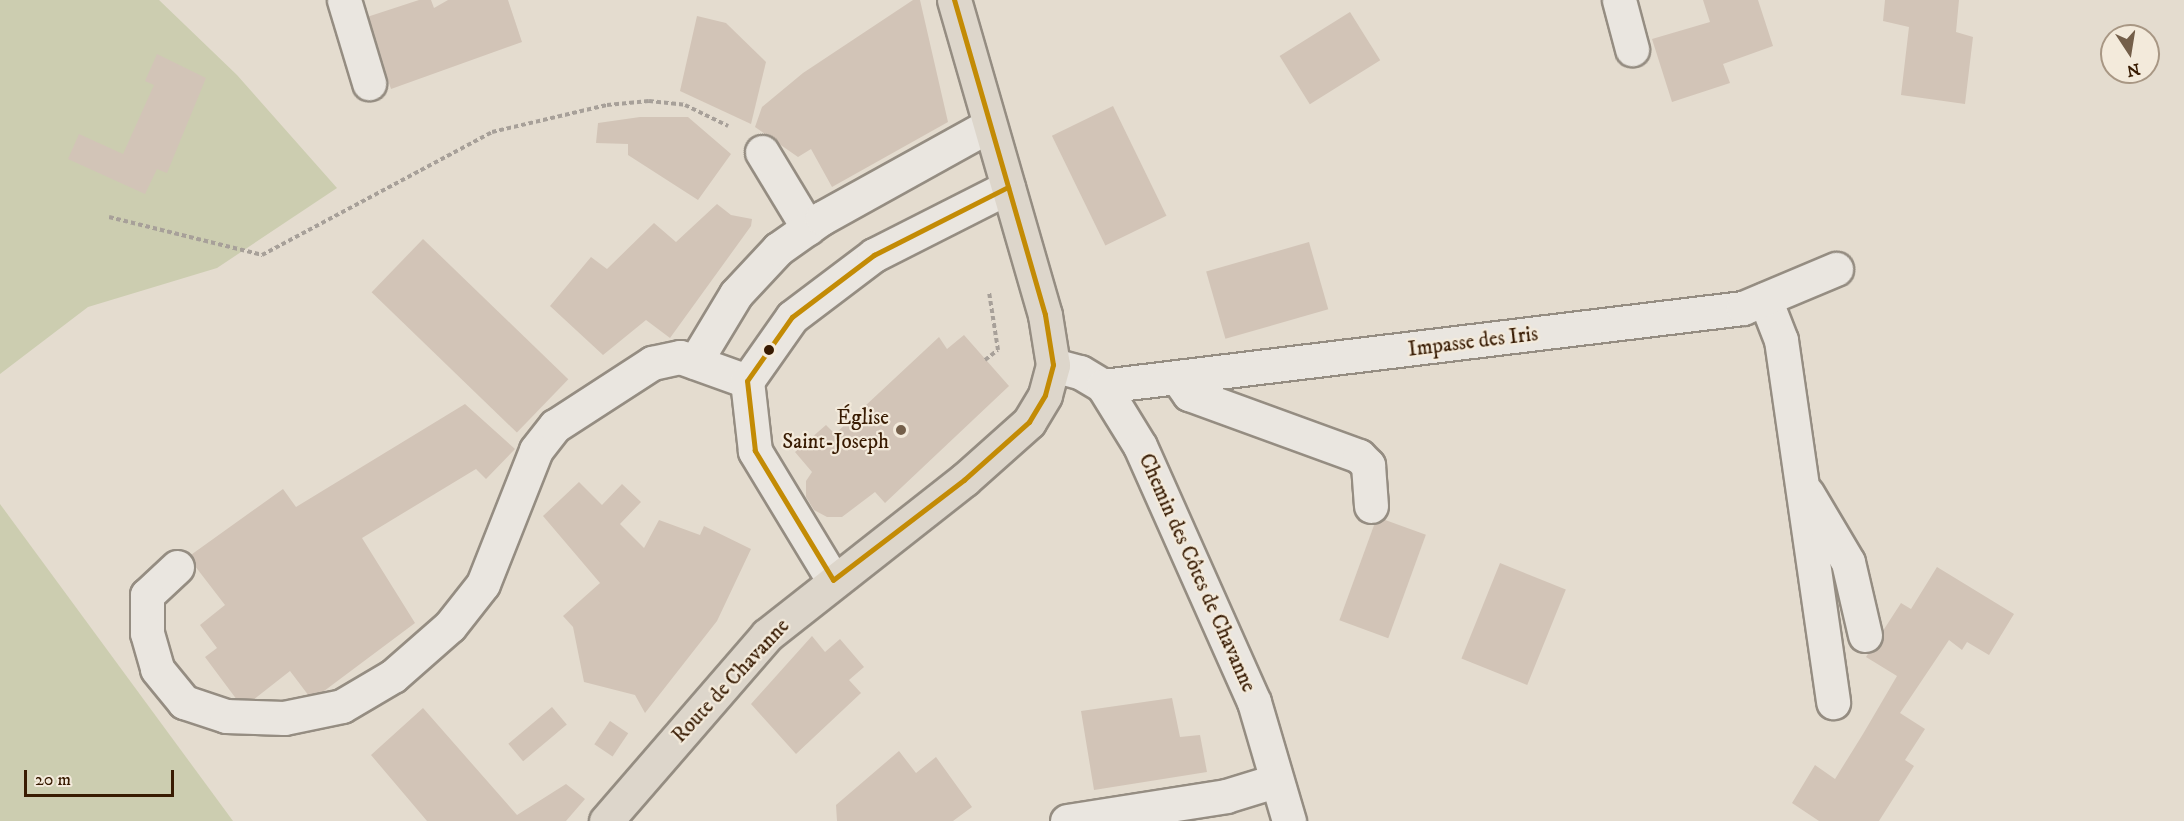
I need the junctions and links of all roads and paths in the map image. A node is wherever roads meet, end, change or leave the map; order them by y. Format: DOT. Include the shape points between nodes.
graph roads {
  1 [pos="344,0"];
  2 [pos="954,0"];
  3 [pos="1619,0"];
  4 [pos="1632,49"];
  5 [pos="369,83"];
  6 [pos="988,126"];
  7 [pos="762,152"];
  8 [pos="1008,187"];
  9 [pos="109,217"];
  10 [pos="808,228"];
  11 [pos="1836,269"];
  12 [pos="989,292"];
  13 [pos="1766,299"];
  14 [pos="986,360"];
  15 [pos="695,362"];
  16 [pos="1053,365"];
  17 [pos="1177,377"];
  18 [pos="747,381"];
  19 [pos="1103,386"];
  20 [pos="1802,487"];
  21 [pos="1371,506"];
  22 [pos="177,567"];
  23 [pos="833,580"];
  24 [pos="1865,635"];
  25 [pos="1833,702"];
  26 [pos="1275,781"];
  27 [pos="606,821"];
  28 [pos="1067,821"];
  29 [pos="1288,821"];
  1 -- 5 [label="street"];
  2 -- 6 [label="main road, Route de Chavanne"];
  3 -- 4 [label="street"];
  6 -- 8 [label="main road, Route de Chavanne"];
  6 -- 10 [label="street"];
  7 -- 9 [label="path" via="735,129 685,105 650,101 607,105 492,132 462,145 262,255"];
  7 -- 10 [label="street"];
  8 -- 16 [label="main road, Route de Chavanne" via="1045,315"];
  8 -- 18 [label="street" via="874,255 792,316"];
  10 -- 15 [label="street" via="778,249 736,294"];
  11 -- 13 [label="street, Impasse des Iris"];
  12 -- 14 [label="path" via="998,350"];
  13 -- 17 [label="street, Impasse des Iris" via="1743,308"];
  13 -- 20 [label="street" via="1781,340"];
  15 -- 18 [label="street"];
  15 -- 22 [label="street" via="680,357 652,363 619,381 543,437 483,584 450,626 393,676 342,706 284,718 226,716 184,702 158,669 147,633 147,595"];
  16 -- 19 [label="street, Chemin des Côtes de Chavanne" via="1080,372"];
  16 -- 23 [label="main road, Route de Chavanne" via="1045,395 1029,422 964,480"];
  17 -- 19 [label="street, Impasse des Iris"];
  17 -- 21 [label="street" via="1189,394 1359,456 1368,465"];
  18 -- 23 [label="street" via="755,452"];
  19 -- 26 [label="street, Chemin des Côtes de Chavanne" via="1140,446 1254,702"];
  20 -- 24 [label="street" via="1848,562"];
  20 -- 25 [label="street"];
  23 -- 27 [label="main road, Route de Chavanne" via="767,636"];
  26 -- 28 [label="street" via="1226,796"];
  26 -- 29 [label="street, Chemin des Côtes de Chavanne"];
}
